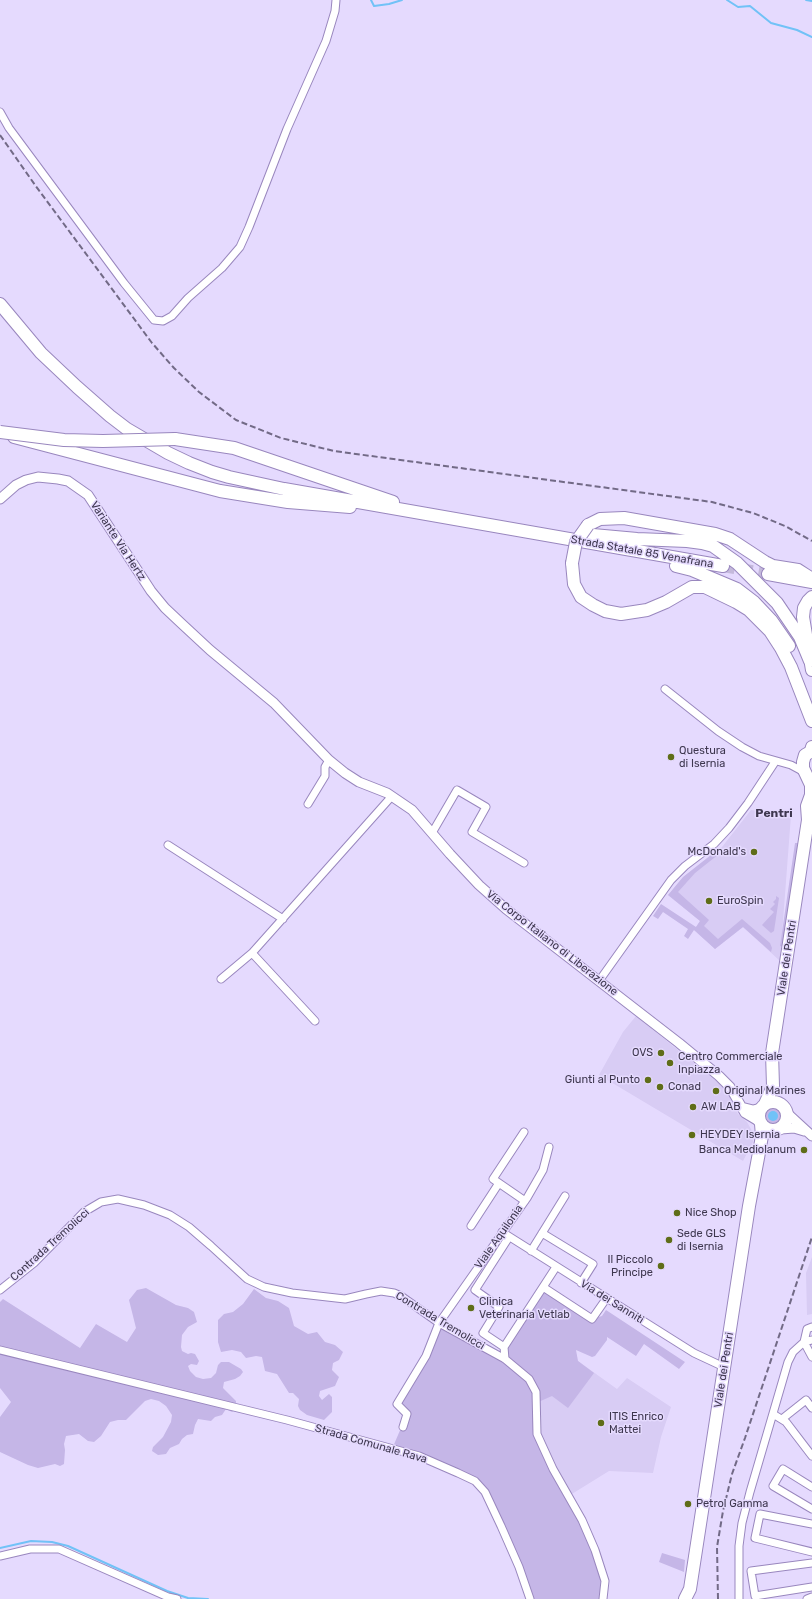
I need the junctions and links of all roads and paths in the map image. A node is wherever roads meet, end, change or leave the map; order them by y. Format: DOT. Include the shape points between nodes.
graph roads {
  1 [pos="336,0"];
  2 [pos="0,112"];
  3 [pos="0,304"];
  4 [pos="0,432"];
  5 [pos="0,499"];
  6 [pos="421,513"];
  7 [pos="453,519"];
  8 [pos="538,533"];
  9 [pos="587,542"];
  10 [pos="723,566"];
  11 [pos="768,574"];
  12 [pos="812,579"];
  13 [pos="812,582"];
  14 [pos="812,597"];
  15 [pos="165,608"];
  16 [pos="811,666"];
  17 [pos="665,689"];
  18 [pos="812,712"];
  19 [pos="812,721"];
  20 [pos="810,752"];
  21 [pos="329,760"];
  22 [pos="776,762"];
  23 [pos="791,765"];
  24 [pos="806,773"];
  25 [pos="392,796"];
  26 [pos="308,804"];
  27 [pos="810,821"];
  28 [pos="432,833"];
  29 [pos="168,845"];
  30 [pos="524,863"];
  31 [pos="283,919"];
  32 [pos="252,953"];
  33 [pos="221,979"];
  34 [pos="599,981"];
  35 [pos="315,1022"];
  36 [pos="773,1086"];
  37 [pos="740,1106"];
  38 [pos="763,1106"];
  39 [pos="786,1111"];
  40 [pos="760,1123"];
  41 [pos="779,1130"];
  42 [pos="524,1132"];
  43 [pos="809,1134"];
  44 [pos="549,1147"];
  45 [pos="759,1152"];
  46 [pos="499,1183"];
  47 [pos="565,1196"];
  48 [pos="525,1201"];
  49 [pos="471,1226"];
  50 [pos="502,1232"];
  51 [pos="542,1232"];
  52 [pos="509,1237"];
  53 [pos="531,1251"];
  54 [pos="556,1267"];
  55 [pos="581,1283"];
  56 [pos="2,1286"];
  57 [pos="543,1287"];
  58 [pos="606,1299"];
  59 [pos="438,1323"];
  60 [pos="812,1327"];
  61 [pos="808,1341"];
  62 [pos="504,1347"];
  63 [pos="0,1350"];
  64 [pos="812,1357"];
  65 [pos="505,1359"];
  66 [pos="724,1367"];
  67 [pos="812,1408"];
  68 [pos="773,1414"];
  69 [pos="782,1419"];
  70 [pos="403,1427"];
  71 [pos="812,1456"];
  72 [pos="812,1487"];
  73 [pos="812,1509"];
  74 [pos="812,1524"];
  75 [pos="812,1552"];
  76 [pos="0,1556"];
  77 [pos="812,1563"];
  78 [pos="812,1587"];
  79 [pos="689,1596"];
  80 [pos="812,1596"];
  81 [pos="176,1599"];
  82 [pos="530,1599"];
  83 [pos="603,1599"];
  84 [pos="739,1599"];
  85 [pos="807,1599"];
  1 -- 2 [label="street" via="326,41 287,129 240,247 222,268 172,316 163,321 154,320 129,289 9,128"];
  3 -- 6 [label="main road" via="41,353 77,387 127,429 174,456 230,477"];
  4 -- 6 [label="main road, bridge" via="158,476 253,498"];
  4 -- 7 [label="main road, bridge" via="64,440 175,439 234,448 396,502 440,510"];
  5 -- 15 [label="street, Variante Via Hertz" via="26,480 38,477 58,479 79,488 98,507 141,577"];
  6 -- 7 [label="main road"];
  7 -- 8 [label="main road"];
  8 -- 9 [label="main road, Strada Statale 85 Venafrana"];
  8 -- 16 [label="main road" via="570,532 694,542 713,546 727,554 777,602 800,637"];
  9 -- 10 [label="main road, Strada Statale 85 Venafrana"];
  9 -- 18 [label="main road" via="612,553 692,570 737,589 771,620 789,645 803,675"];
  11 -- 13 [label="main road"];
  12 -- 19 [label="main road, bridge" via="798,570 773,566 715,534 624,518 600,519 588,525 576,542 572,563 574,584 581,597 604,611 621,614 647,610 692,587 705,587 749,610 770,631 781,648 791,666"];
  14 -- 16 [label="main road" via="804,608 803,617"];
  15 -- 21 [label="street, Via Corpo Italiano di Liberazione" via="210,650 274,703"];
  17 -- 22 [label="street" via="732,740 759,756"];
  20 -- 23 [label="street" via="798,764"];
  20 -- 24 [label="main road, Viale dei Pentri" via="803,762"];
  21 -- 25 [label="street, Via Corpo Italiano di Liberazione" via="359,782"];
  21 -- 26 [label="street" via="325,767 325,776"];
  22 -- 23 [label="street"];
  22 -- 34 [label="street" via="729,828 671,880"];
  23 -- 24 [label="street"];
  24 -- 27 [label="main road, Viale dei Pentri" via="811,785 807,806"];
  25 -- 28 [label="street, Via Corpo Italiano di Liberazione" via="412,810"];
  25 -- 31 [label="street"];
  27 -- 36 [label="main road, Viale dei Pentri" via="772,1053"];
  28 -- 30 [label="street" via="457,790 486,807 472,832"];
  28 -- 34 [label="street, Via Corpo Italiano di Liberazione" via="479,885 506,909"];
  29 -- 31 [label="street"];
  31 -- 32 [label="street"];
  32 -- 33 [label="street"];
  32 -- 35 [label="street"];
  34 -- 37 [label="street, Via Corpo Italiano di Liberazione" via="719,1076 730,1087"];
  36 -- 38 [label="main road, Viale dei Pentri"];
  36 -- 39 [label="main road, Viale dei Pentri"];
  37 -- 38 [label="street" via="753,1110"];
  37 -- 40 [label="street, Via Corpo Italiano di Liberazione" via="745,1113"];
  38 -- 39 [label="main road" via="776,1102"];
  38 -- 40 [label="main road" via="759,1114"];
  39 -- 41 [label="main road" via="787,1121"];
  39 -- 43 [label="street"];
  40 -- 41 [label="main road" via="768,1130"];
  40 -- 45 [label="main road, Viale dei Pentri" via="762,1136"];
  41 -- 43 [label="street" via="794,1128"];
  41 -- 45 [label="main road, Viale dei Pentri" via="766,1141"];
  42 -- 46 [label="street" via="493,1179"];
  44 -- 48 [label="street, Viale Aquilonia" via="543,1170"];
  45 -- 66 [label="main road, Viale dei Pentri"];
  46 -- 48 [label="street"];
  46 -- 49 [label="street"];
  47 -- 51 [label="street"];
  48 -- 50 [label="street, Viale Aquilonia"];
  50 -- 52 [label="street, Via dei Sanniti"];
  50 -- 59 [label="street, Viale Aquilonia"];
  51 -- 53 [label="street"];
  51 -- 55 [label="street" via="593,1264"];
  52 -- 53 [label="street, Via dei Sanniti"];
  52 -- 62 [label="street" via="475,1290 499,1307 482,1333"];
  53 -- 54 [label="street, Via dei Sanniti"];
  54 -- 55 [label="street, Via dei Sanniti"];
  54 -- 57 [label="street"];
  55 -- 58 [label="street, Via dei Sanniti"];
  56 -- 59 [label="street, Contrada Tremolicci" via="34,1263 84,1212 101,1202 118,1199 170,1215 200,1236 247,1278 264,1287 345,1300 381,1291 394,1293"];
  57 -- 58 [label="street" via="592,1319"];
  57 -- 62 [label="street"];
  58 -- 66 [label="street, Via dei Sanniti" via="694,1353"];
  59 -- 65 [label="street, Contrada Tremolicci"];
  59 -- 70 [label="street, Viale Aquilonia" via="426,1356 397,1404 408,1414"];
  60 -- 61 [label="street" via="807,1329"];
  61 -- 64 [label="street"];
  61 -- 68 [label="street" via="793,1352 788,1362"];
  62 -- 65 [label="street"];
  63 -- 82 [label="street, Strada Comunale Rava" via="253,1411 418,1456 475,1481 485,1492 502,1526"];
  65 -- 83 [label="street, Contrada Tremolicci" via="529,1379 536,1392 537,1434 595,1550 605,1581"];
  66 -- 79 [label="main road, Viale dei Pentri"];
  67 -- 69 [label="street" via="806,1400"];
  68 -- 69 [label="street"];
  68 -- 84 [label="street" via="742,1523 739,1546"];
  69 -- 71 [label="street"];
  72 -- 73 [label="street" via="783,1469 773,1486"];
  74 -- 75 [label="street" via="760,1514 755,1538"];
  76 -- 81 [label="street" via="30,1549 59,1549"];
  77 -- 78 [label="street" via="751,1571 755,1596"];
  80 -- 85 [label="street"];
}
